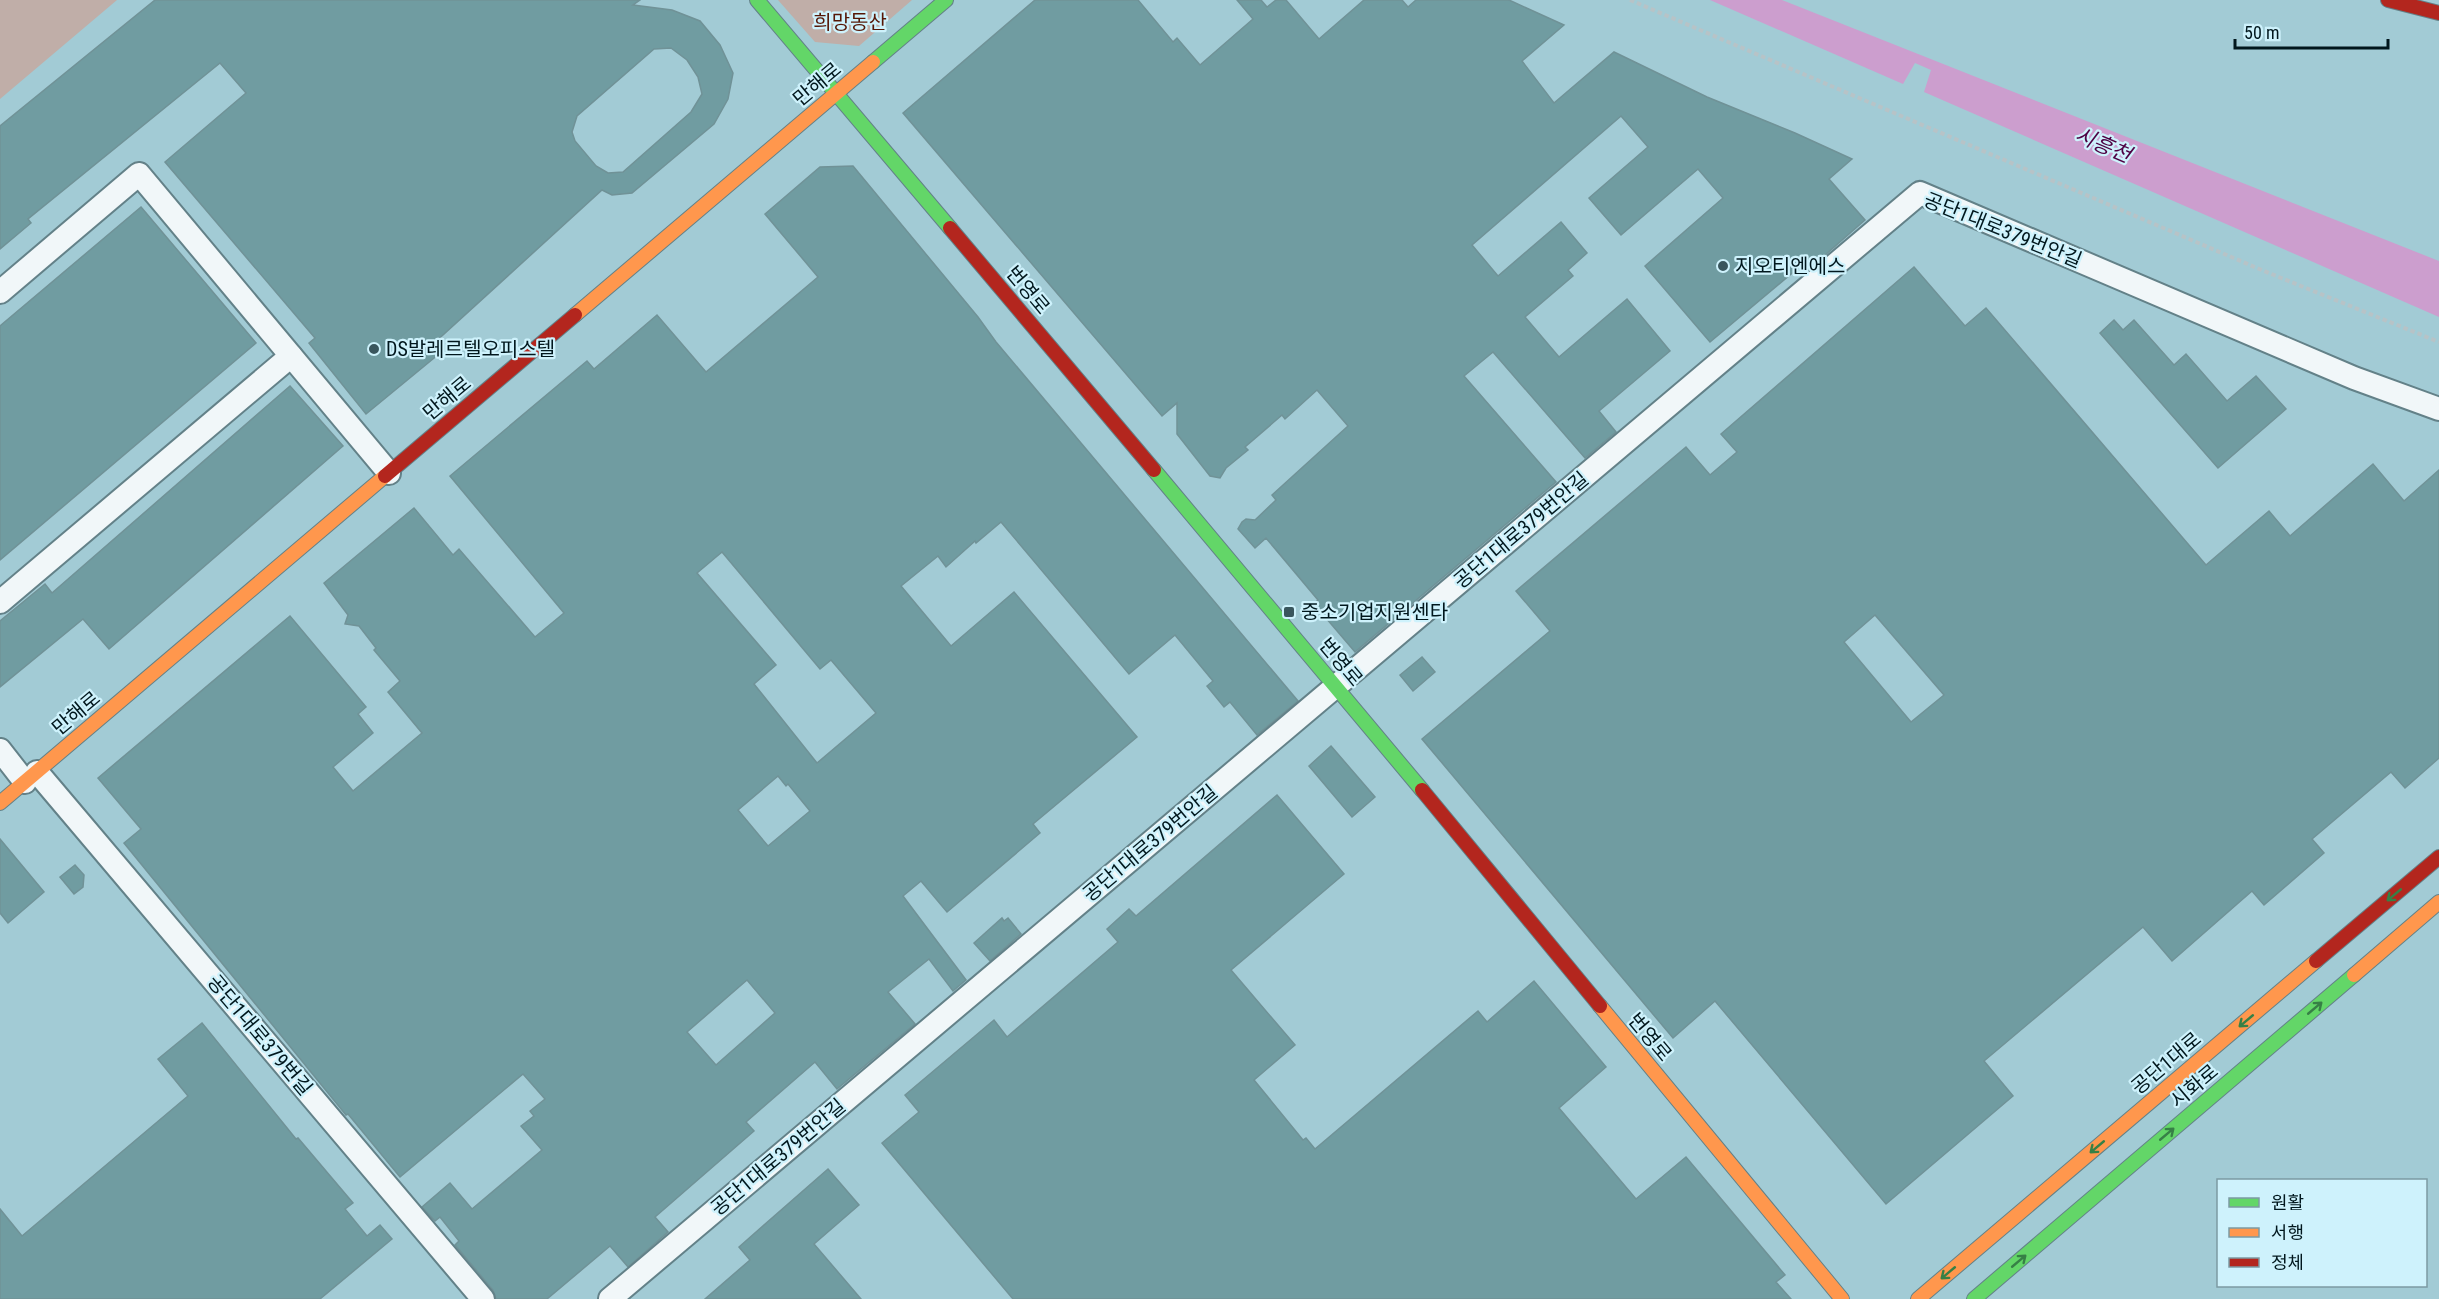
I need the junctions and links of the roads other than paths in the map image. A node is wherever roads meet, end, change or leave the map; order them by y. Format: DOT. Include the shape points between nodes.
graph roads {
  1 [pos="757,0"];
  2 [pos="946,0"];
  3 [pos="2388,0"];
  4 [pos="2439,13"];
  5 [pos="837,92"];
  6 [pos="0,292"];
  7 [pos="291,356"];
  8 [pos="2439,409"];
  9 [pos="389,473"];
  10 [pos="0,602"];
  11 [pos="1336,686"];
  12 [pos="0,750"];
  13 [pos="31,777"];
  14 [pos="0,803"];
  15 [pos="2439,857"];
  16 [pos="2439,902"];
  17 [pos="483,1299"];
  18 [pos="610,1299"];
  19 [pos="1842,1299"];
  20 [pos="1918,1299"];
  21 [pos="1974,1299"];
  1 -- 5 [label="main road, 번영로"];
  2 -- 5 [label="main road, 만해로"];
  3 -- 4 [label="main road"];
  5 -- 9 [label="main road, 만해로"];
  5 -- 11 [label="main road, 번영로"];
  6 -- 7 [label="street" via="139,174"];
  7 -- 9 [label="street"];
  7 -- 10 [label="street"];
  8 -- 11 [label="street, 공단1대로379번안길" via="2354,378 1920,193"];
  9 -- 13 [label="main road, 만해로"];
  11 -- 18 [label="street, 공단1대로379번안길"];
  11 -- 19 [label="main road, 번영로"];
  12 -- 13 [label="street, 공단1대로379번길"];
  13 -- 14 [label="main road, 만해로"];
  13 -- 17 [label="street, 공단1대로379번길"];
  15 -- 20 [label="main road, 공단1대로, one-way"];
  21 -- 16 [label="main road, 시화로, one-way"];
}
